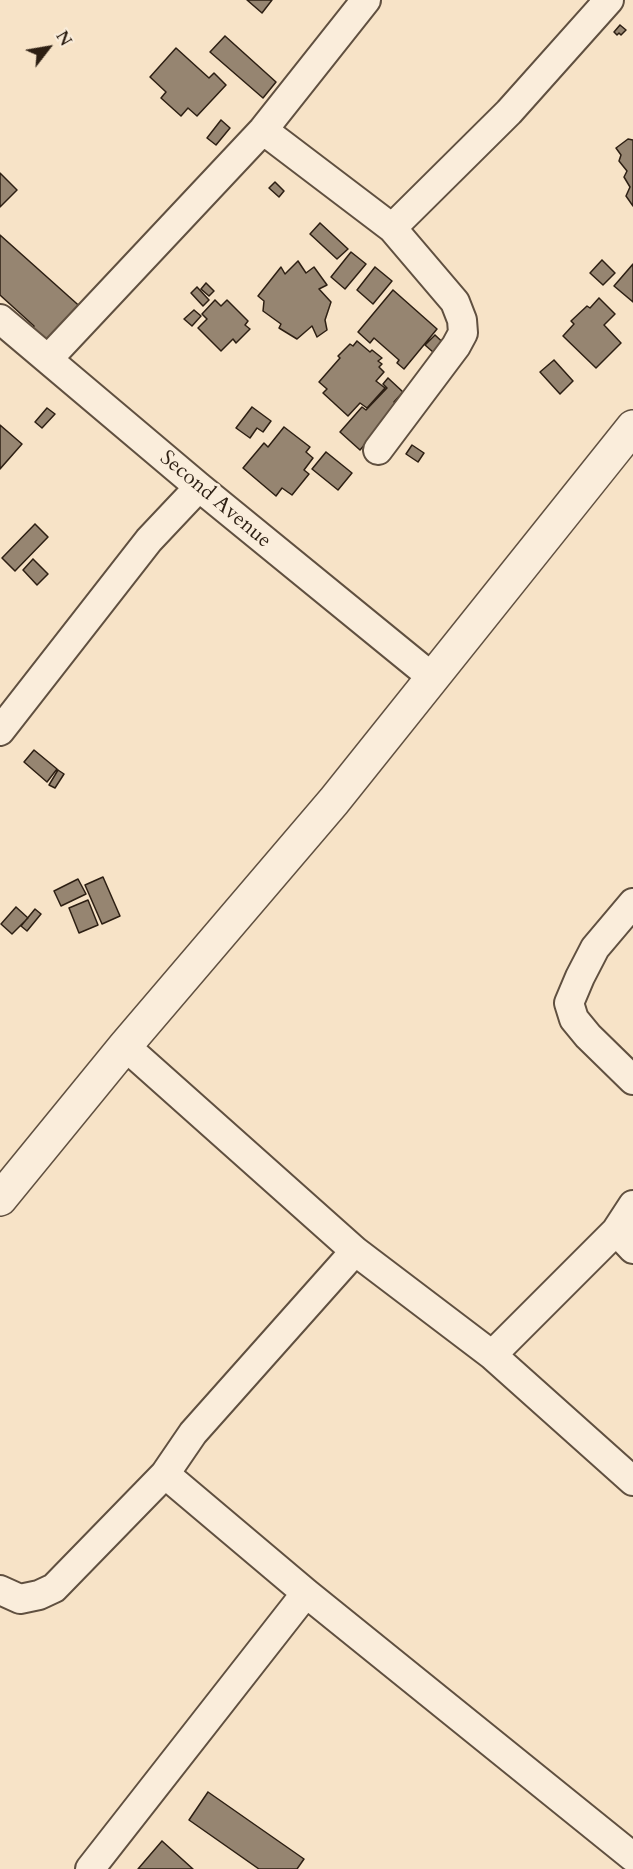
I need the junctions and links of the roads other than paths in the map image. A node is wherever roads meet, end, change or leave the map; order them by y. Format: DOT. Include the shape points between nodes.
graph roads {
  1 [pos="366,0"];
  2 [pos="609,0"];
  3 [pos="263,130"];
  4 [pos="392,228"];
  5 [pos="0,319"];
  6 [pos="48,359"];
  7 [pos="633,427"];
  8 [pos="378,450"];
  9 [pos="198,487"];
  10 [pos="433,678"];
  11 [pos="0,730"];
  12 [pos="633,903"];
  13 [pos="125,1046"];
  14 [pos="633,1080"];
  15 [pos="0,1199"];
  16 [pos="633,1205"];
  17 [pos="624,1240"];
  18 [pos="355,1251"];
  19 [pos="492,1355"];
  20 [pos="165,1474"];
  21 [pos="633,1481"];
  22 [pos="0,1590"];
  23 [pos="306,1593"];
  24 [pos="633,1857"];
  25 [pos="90,1869"];
  1 -- 3 [label="street"];
  2 -- 4 [label="street" via="509,112"];
  3 -- 4 [label="street"];
  3 -- 6 [label="street"];
  4 -- 8 [label="street" via="454,302 464,333"];
  5 -- 6 [label="street, Second Avenue"];
  6 -- 9 [label="street, Second Avenue"];
  7 -- 10 [label="street"];
  9 -- 10 [label="street, Second Avenue"];
  9 -- 11 [label="street" via="149,540"];
  10 -- 13 [label="street" via="334,801"];
  12 -- 14 [label="street" via="595,948 570,1003 574,1018 588,1036"];
  13 -- 15 [label="street"];
  13 -- 18 [label="street"];
  16 -- 17 [label="street"];
  17 -- 19 [label="street"];
  18 -- 19 [label="street"];
  18 -- 20 [label="street" via="193,1433"];
  19 -- 21 [label="street"];
  20 -- 22 [label="street" via="54,1588 20,1599"];
  20 -- 23 [label="street"];
  23 -- 24 [label="street"];
  23 -- 25 [label="street"];
}
